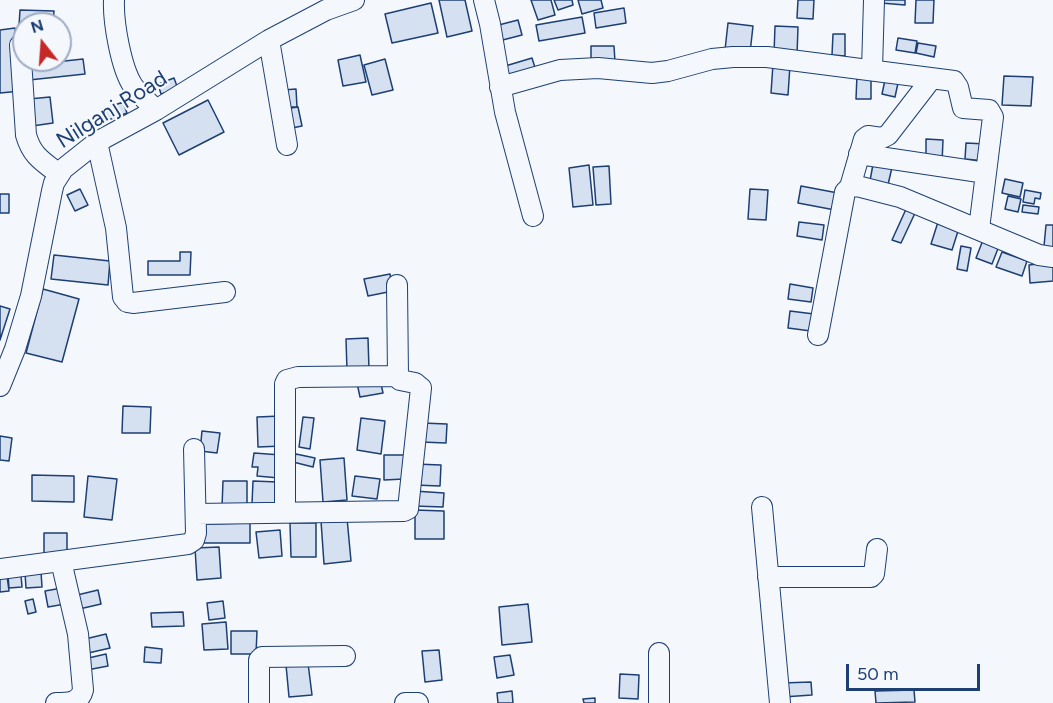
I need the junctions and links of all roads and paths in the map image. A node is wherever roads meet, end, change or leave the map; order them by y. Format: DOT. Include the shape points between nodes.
graph roads {
  1 [pos="114,0"];
  2 [pos="354,0"];
  3 [pos="484,0"];
  4 [pos="874,0"];
  5 [pos="269,40"];
  6 [pos="872,70"];
  7 [pos="22,72"];
  8 [pos="932,78"];
  9 [pos="500,87"];
  10 [pos="156,110"];
  11 [pos="97,142"];
  12 [pos="287,145"];
  13 [pos="859,154"];
  14 [pos="986,173"];
  15 [pos="59,174"];
  16 [pos="850,187"];
  17 [pos="533,216"];
  18 [pos="979,229"];
  19 [pos="1053,257"];
  20 [pos="397,285"];
  21 [pos="225,292"];
  22 [pos="818,335"];
  23 [pos="398,376"];
  24 [pos="0,386"];
  25 [pos="194,449"];
  26 [pos="762,507"];
  27 [pos="285,512"];
  28 [pos="196,514"];
  29 [pos="877,549"];
  30 [pos="61,561"];
  31 [pos="0,569"];
  32 [pos="768,577"];
  33 [pos="659,653"];
  34 [pos="345,656"];
  35 [pos="56,703"];
  36 [pos="259,703"];
  37 [pos="405,703"];
  38 [pos="418,703"];
  39 [pos="659,703"];
  40 [pos="780,703"];
  1 -- 10 [label="street" via="126,72"];
  2 -- 5 [label="street, Nilganj Road"];
  3 -- 9 [label="street"];
  4 -- 6 [label="street"];
  5 -- 10 [label="street, Nilganj Road"];
  5 -- 12 [label="street"];
  6 -- 8 [label="street"];
  6 -- 9 [label="street" via="767,57 733,57 652,73 611,68 560,70"];
  7 -- 15 [label="street" via="28,144 39,159"];
  8 -- 13 [label="street" via="888,135 866,136"];
  8 -- 14 [label="street" via="954,81 963,108 991,112"];
  9 -- 17 [label="street"];
  10 -- 11 [label="street, Nilganj Road"];
  11 -- 15 [label="street, Nilganj Road"];
  11 -- 21 [label="street" via="116,228 123,297 127,302"];
  13 -- 14 [label="street"];
  13 -- 16 [label="street"];
  14 -- 18 [label="street"];
  15 -- 24 [label="street, Nilganj Road" via="50,199 32,296"];
  16 -- 18 [label="street" via="894,195"];
  16 -- 22 [label="street" via="845,192"];
  18 -- 19 [label="street" via="1039,255"];
  20 -- 23 [label="street"];
  23 -- 27 [label="street" via="298,376 287,380"];
  23 -- 27 [label="street" via="421,388 408,509"];
  25 -- 28 [label="street"];
  26 -- 32 [label="street"];
  27 -- 28 [label="street"];
  28 -- 30 [label="street" via="196,533 188,544"];
  29 -- 32 [label="street" via="871,577"];
  30 -- 31 [label="street"];
  30 -- 35 [label="street" via="78,634 83,690 77,700"];
  32 -- 40 [label="street"];
  33 -- 39 [label="street"];
  34 -- 36 [label="street" via="262,657"];
  37 -- 38 [label="street"];
}
